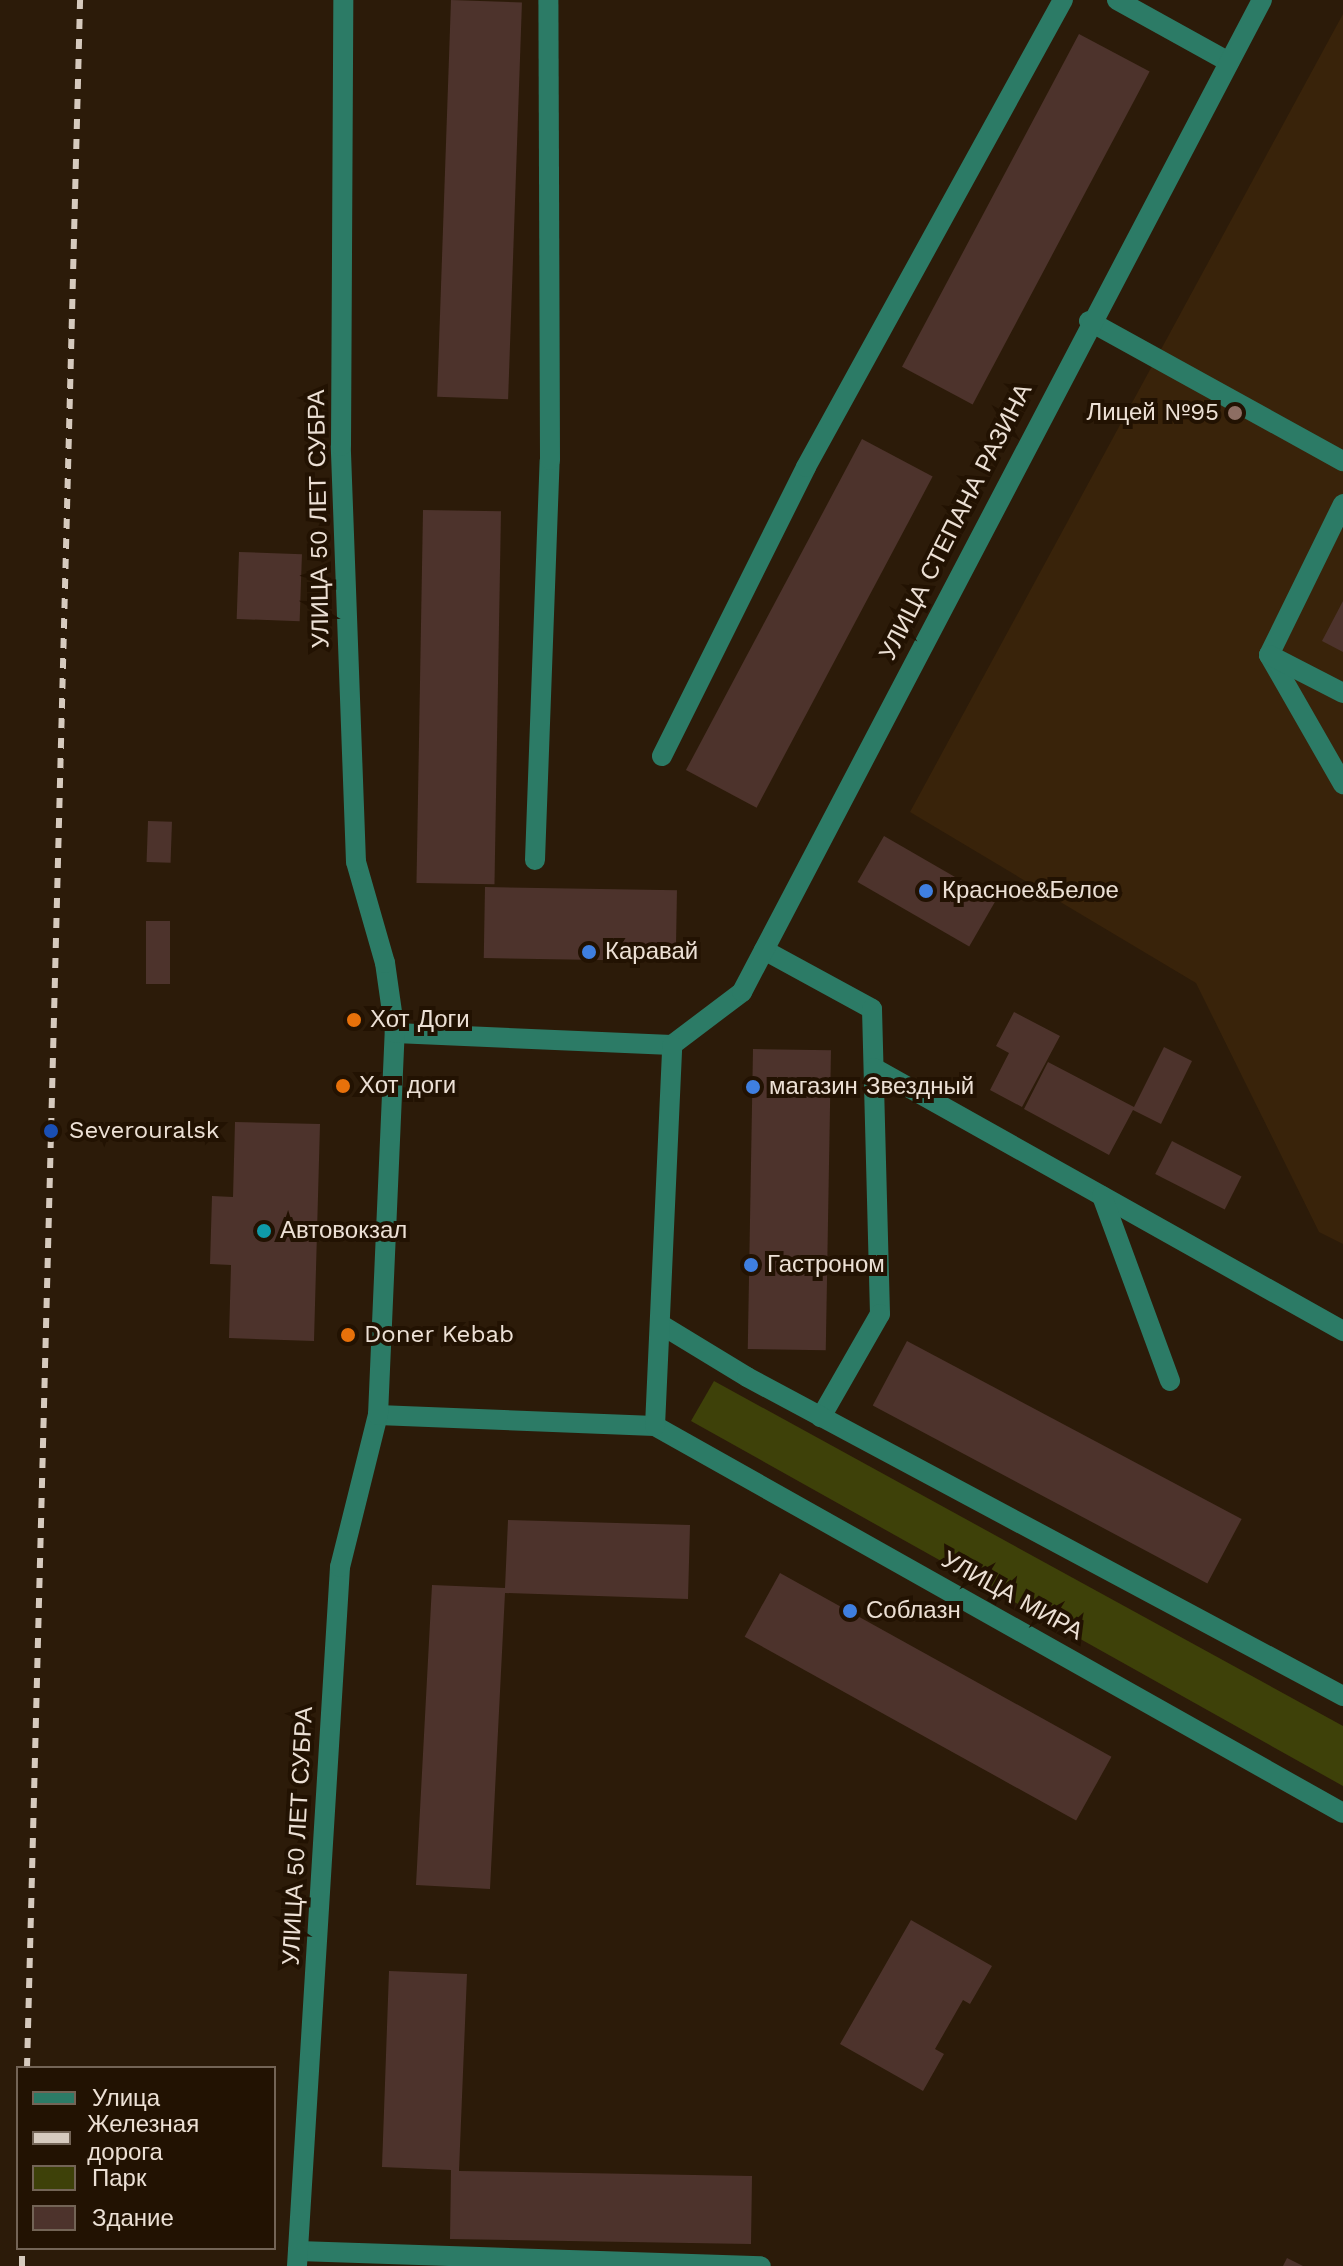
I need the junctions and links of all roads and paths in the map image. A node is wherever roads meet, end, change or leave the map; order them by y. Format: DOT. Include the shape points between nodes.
graph roads {
  1 [pos="343,0"];
  2 [pos="548,0"];
  3 [pos="1063,0"];
  4 [pos="1117,0"];
  5 [pos="1262,0"];
  6 [pos="1229,62"];
  7 [pos="1089,321"];
  8 [pos="1343,461"];
  9 [pos="1343,504"];
  10 [pos="1269,655"];
  11 [pos="1343,693"];
  12 [pos="662,756"];
  13 [pos="1343,784"];
  14 [pos="535,860"];
  15 [pos="764,950"];
  16 [pos="395,1033"];
  17 [pos="672,1045"];
  18 [pos="874,1068"];
  19 [pos="1102,1196"];
  20 [pos="660,1324"];
  21 [pos="1343,1331"];
  22 [pos="1170,1381"];
  23 [pos="378,1415"];
  24 [pos="821,1417"];
  25 [pos="655,1426"];
  26 [pos="1343,1696"];
  27 [pos="1343,1813"];
  28 [pos="298,2259"];
  29 [pos="544,2262"];
  30 [pos="761,2266"];
  1 -- 16 [label="street, УЛИЦА 50 ЛЕТ СУБРА" via="341,446 356,862 385,963"];
  2 -- 14 [label="street" via="550,460"];
  3 -- 12 [label="street" via="806,467"];
  4 -- 6 [label="street"];
  5 -- 6 [label="street, УЛИЦА СТЕПАНА РАЗИНА"];
  6 -- 7 [label="street, УЛИЦА СТЕПАНА РАЗИНА"];
  7 -- 8 [label="street"];
  7 -- 15 [label="street, УЛИЦА СТЕПАНА РАЗИНА"];
  9 -- 10 [label="street"];
  10 -- 11 [label="street"];
  10 -- 13 [label="street"];
  15 -- 17 [label="street, УЛИЦА СТЕПАНА РАЗИНА" via="742,992"];
  15 -- 18 [label="street" via="872,1009"];
  16 -- 17 [label="street"];
  16 -- 23 [label="street, УЛИЦА 50 ЛЕТ СУБРА"];
  17 -- 20 [label="street"];
  18 -- 19 [label="street"];
  18 -- 24 [label="street" via="880,1314"];
  19 -- 21 [label="street"];
  19 -- 22 [label="street"];
  20 -- 24 [label="street"];
  20 -- 25 [label="street"];
  23 -- 25 [label="street"];
  23 -- 28 [label="street, УЛИЦА 50 ЛЕТ СУБРА" via="340,1567"];
  24 -- 26 [label="street"];
  25 -- 27 [label="street, УЛИЦА МИРА"];
  28 -- 29 [label="street"];
  29 -- 30 [label="street"];
}
